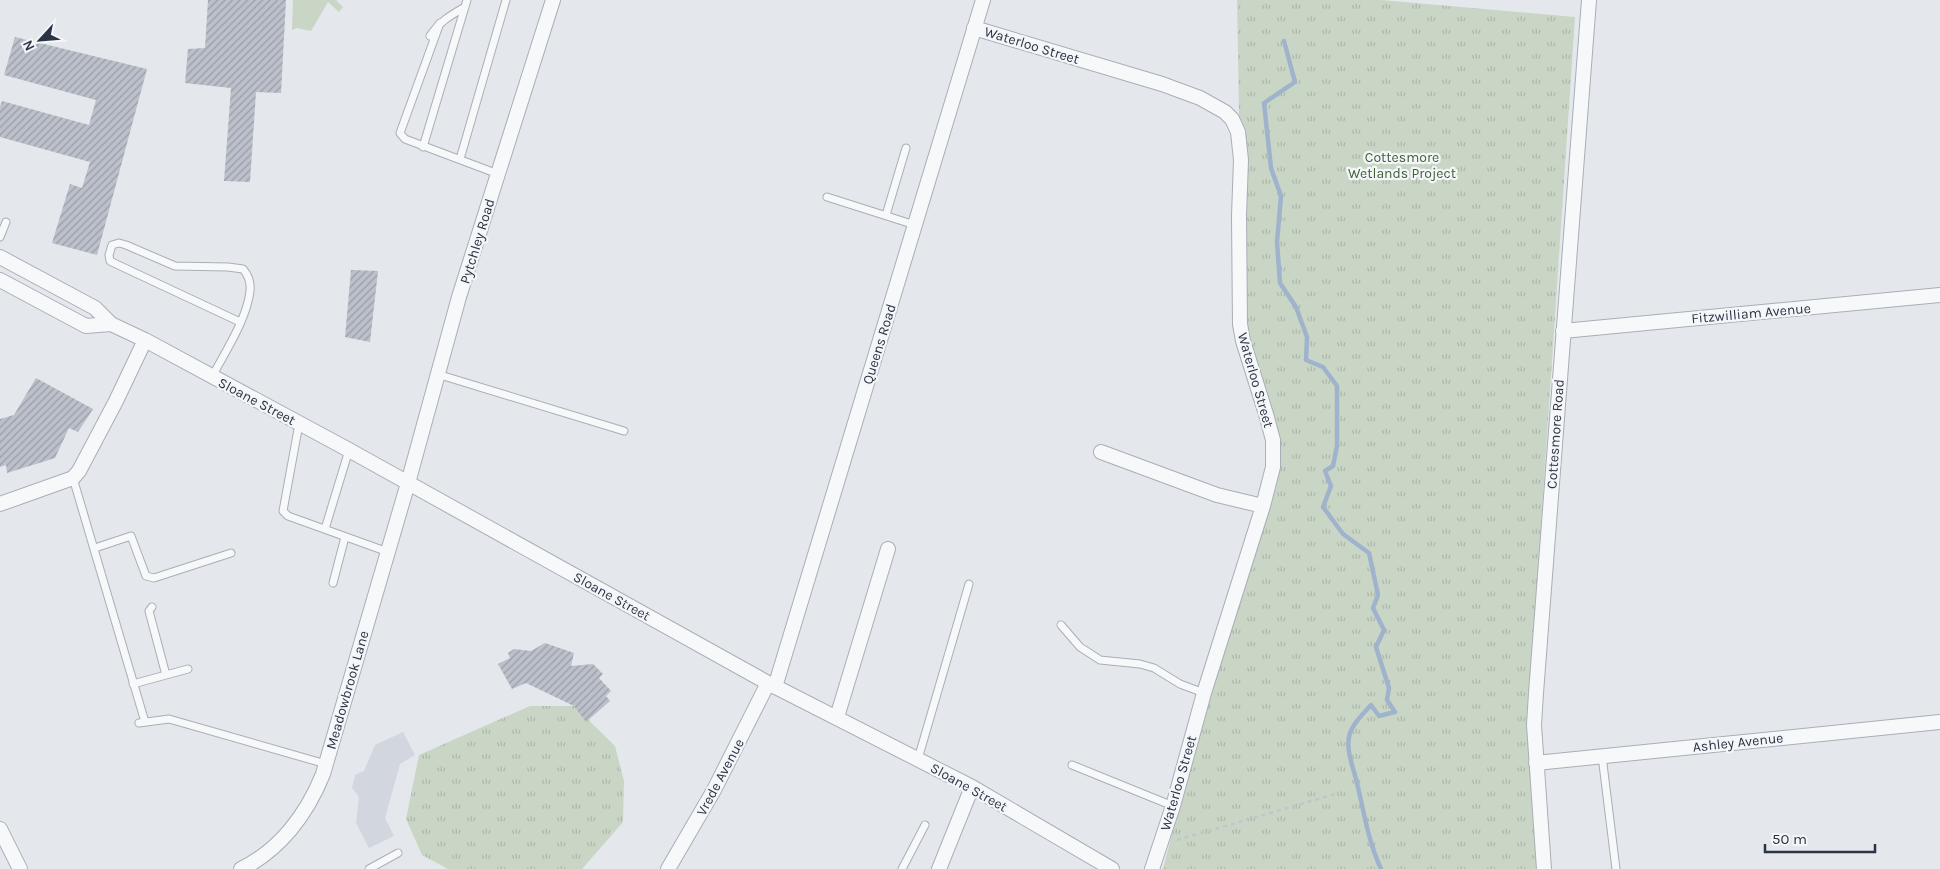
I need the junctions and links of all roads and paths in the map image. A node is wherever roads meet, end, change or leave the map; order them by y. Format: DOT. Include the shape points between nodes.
graph roads {
  1 [pos="506,0"];
  2 [pos="552,0"];
  3 [pos="983,0"];
  4 [pos="1589,0"];
  5 [pos="466,3"];
  6 [pos="974,28"];
  7 [pos="423,147"];
  8 [pos="906,148"];
  9 [pos="460,159"];
  10 [pos="498,174"];
  11 [pos="827,197"];
  12 [pos="886,215"];
  13 [pos="6,222"];
  14 [pos="915,225"];
  15 [pos="0,234"];
  16 [pos="0,257"];
  17 [pos="0,280"];
  18 [pos="1940,295"];
  19 [pos="240,322"];
  20 [pos="111,324"];
  21 [pos="1563,331"];
  22 [pos="145,340"];
  23 [pos="437,374"];
  24 [pos="212,377"];
  25 [pos="299,424"];
  26 [pos="624,431"];
  27 [pos="349,450"];
  28 [pos="1101,452"];
  29 [pos="73,478"];
  30 [pos="408,483"];
  31 [pos="0,504"];
  32 [pos="1263,506"];
  33 [pos="325,529"];
  34 [pos="345,537"];
  35 [pos="94,548"];
  36 [pos="888,549"];
  37 [pos="388,552"];
  38 [pos="231,553"];
  39 [pos="333,582"];
  40 [pos="969,584"];
  41 [pos="152,607"];
  42 [pos="1061,625"];
  43 [pos="188,669"];
  44 [pos="166,675"];
  45 [pos="133,684"];
  46 [pos="772,685"];
  47 [pos="1204,693"];
  48 [pos="837,717"];
  49 [pos="1940,722"];
  50 [pos="1602,756"];
  51 [pos="918,759"];
  52 [pos="1536,763"];
  53 [pos="326,764"];
  54 [pos="1072,765"];
  55 [pos="972,787"];
  56 [pos="1339,793"];
  57 [pos="1173,806"];
  58 [pos="925,825"];
  59 [pos="0,829"];
  60 [pos="1160,845"];
  61 [pos="398,853"];
  62 [pos="20,869"];
  63 [pos="241,869"];
  64 [pos="369,869"];
  65 [pos="668,869"];
  66 [pos="902,869"];
  67 [pos="939,869"];
  68 [pos="1112,869"];
  69 [pos="1152,869"];
  70 [pos="1544,869"];
  71 [pos="1616,869"];
  1 -- 9 [label="lane"];
  2 -- 10 [label="street, Pytchley Road"];
  3 -- 6 [label="street, Queens Road"];
  4 -- 21 [label="street, Cottesmore Road"];
  5 -- 7 [label="lane"];
  5 -- 7 [label="lane" via="440,23 400,133 405,139"];
  6 -- 14 [label="street, Queens Road"];
  6 -- 32 [label="street, Waterloo Street" via="1200,98 1225,112 1236,125 1241,160 1240,324 1274,453"];
  7 -- 9 [label="lane"];
  8 -- 12 [label="lane"];
  9 -- 10 [label="lane"];
  10 -- 23 [label="street, Pytchley Road"];
  11 -- 12 [label="lane"];
  12 -- 14 [label="lane"];
  13 -- 15 [label="lane"];
  14 -- 46 [label="street, Queens Road"];
  16 -- 20 [label="street, Sloane Street" via="95,308"];
  17 -- 20 [label="street, Sloane Street" via="86,326"];
  18 -- 21 [label="street, Fitzwilliam Avenue"];
  19 -- 19 [label="lane" via="110,261 112,246 120,243 175,266 243,269 250,289"];
  19 -- 24 [label="lane"];
  20 -- 22 [label="street, Sloane Street"];
  21 -- 52 [label="street, Cottesmore Road" via="1534,725"];
  22 -- 24 [label="street, Sloane Street"];
  22 -- 29 [label="street" via="116,401"];
  23 -- 26 [label="lane"];
  23 -- 30 [label="street, Pytchley Road"];
  24 -- 25 [label="street, Sloane Street"];
  25 -- 27 [label="street, Sloane Street"];
  25 -- 33 [label="lane" via="283,510 288,516"];
  27 -- 30 [label="street, Sloane Street"];
  27 -- 33 [label="lane"];
  28 -- 32 [label="street" via="1217,494"];
  29 -- 31 [label="street"];
  29 -- 35 [label="lane"];
  30 -- 37 [label="street, Meadowbrook Lane"];
  30 -- 46 [label="street, Sloane Street"];
  32 -- 47 [label="street, Waterloo Street"];
  33 -- 34 [label="lane"];
  34 -- 37 [label="lane"];
  34 -- 39 [label="lane"];
  35 -- 38 [label="lane" via="131,536 146,576 154,578"];
  35 -- 45 [label="lane"];
  36 -- 48 [label="street"];
  37 -- 53 [label="street, Meadowbrook Lane"];
  40 -- 51 [label="lane"];
  41 -- 44 [label="lane" via="149,611"];
  42 -- 47 [label="lane" via="1080,647 1100,660 1154,668 1180,684"];
  43 -- 44 [label="lane"];
  44 -- 45 [label="lane"];
  45 -- 53 [label="lane" via="142,722 169,719"];
  46 -- 48 [label="street, Sloane Street"];
  46 -- 65 [label="street, Vrede Avenue"];
  47 -- 57 [label="street, Waterloo Street"];
  48 -- 51 [label="street, Sloane Street"];
  49 -- 50 [label="street, Ashley Avenue"];
  50 -- 52 [label="street, Ashley Avenue"];
  50 -- 71 [label="lane"];
  51 -- 55 [label="street, Sloane Street"];
  52 -- 70 [label="street, Cottesmore Road"];
  53 -- 63 [label="street, Meadowbrook Lane" via="313,798 296,824 276,845"];
  54 -- 57 [label="lane"];
  55 -- 67 [label="street"];
  55 -- 68 [label="street, Sloane Street"];
  56 -- 60 [label="path"];
  57 -- 60 [label="street, Waterloo Street"];
  58 -- 66 [label="lane"];
  59 -- 62 [label="street"];
  60 -- 69 [label="street, Waterloo Street"];
  61 -- 64 [label="lane"];
}
